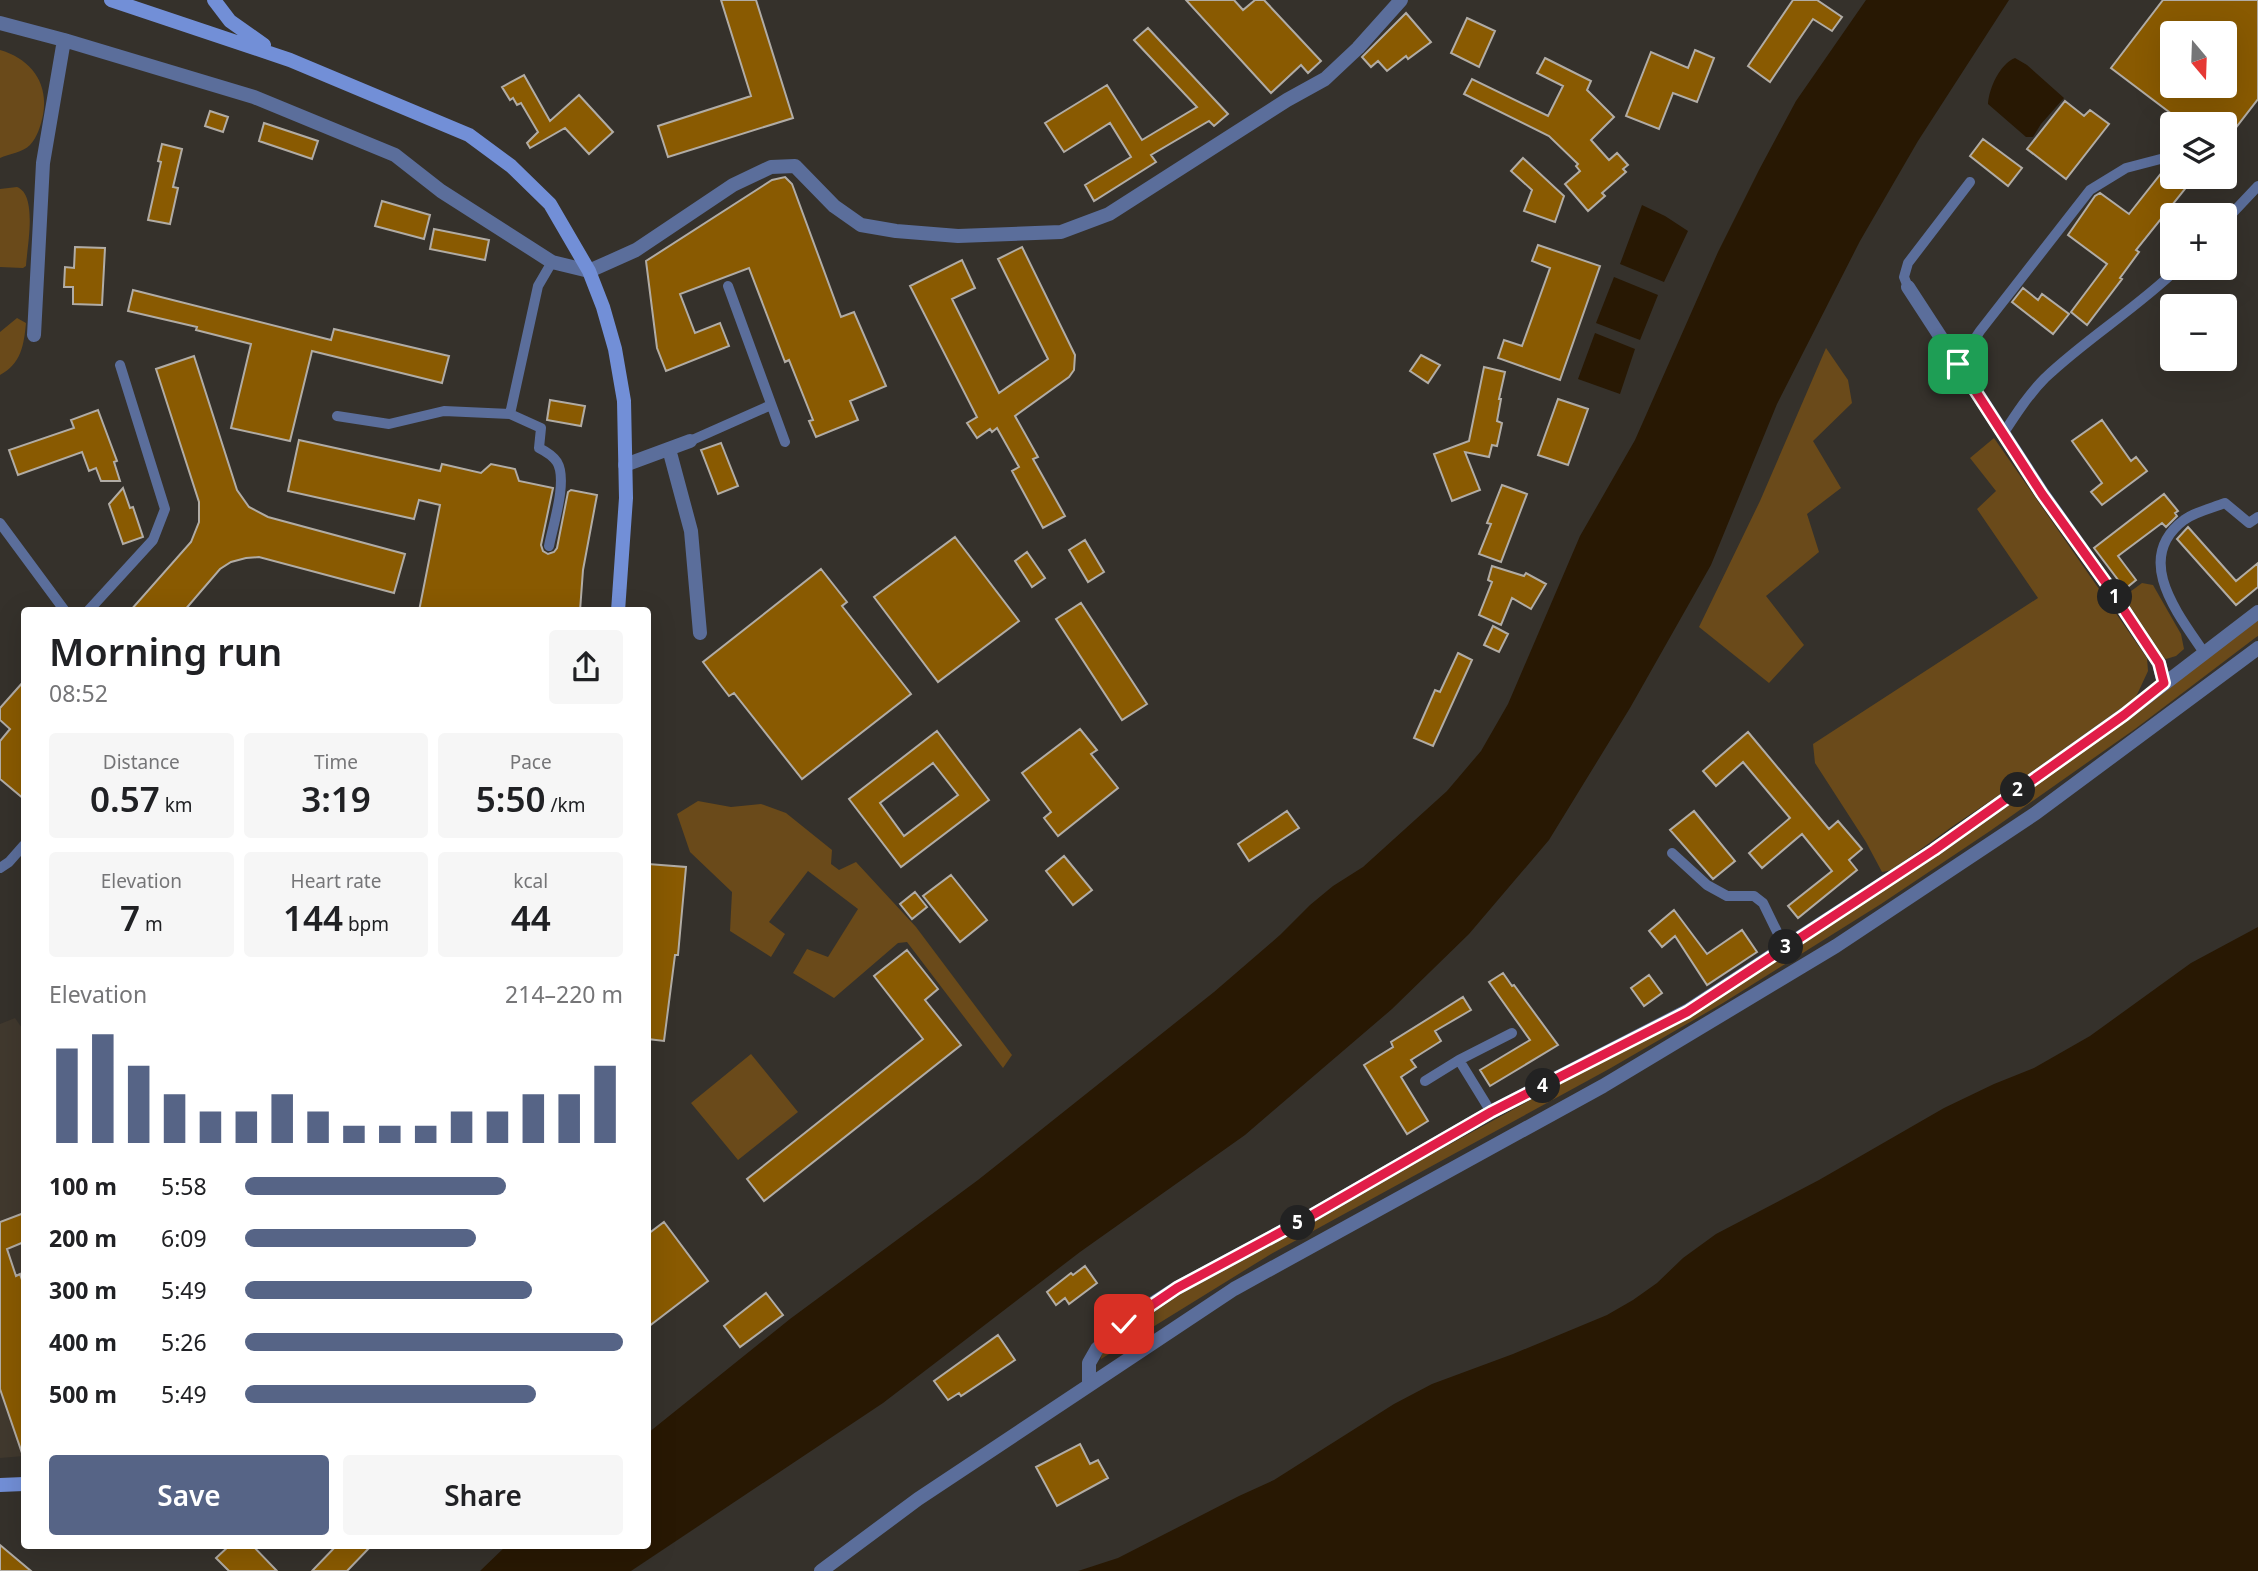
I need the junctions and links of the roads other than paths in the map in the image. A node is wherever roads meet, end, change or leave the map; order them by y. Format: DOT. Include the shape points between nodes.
graph roads {
  1 [pos="111,0"];
  2 [pos="214,0"];
  3 [pos="1401,0"];
  4 [pos="0,23"];
  5 [pos="64,40"];
  6 [pos="290,60"];
  7 [pos="2160,159"];
  8 [pos="1970,182"];
  9 [pos="2258,186"];
  10 [pos="2237,208"];
  11 [pos="552,262"];
  12 [pos="589,271"];
  13 [pos="2166,280"];
  14 [pos="728,286"];
  15 [pos="1908,287"];
  16 [pos="34,335"];
  17 [pos="1958,364"];
  18 [pos="120,365"];
  19 [pos="771,405"];
  20 [pos="510,414"];
  21 [pos="337,416"];
  22 [pos="2003,434"];
  23 [pos="690,441"];
  24 [pos="785,442"];
  25 [pos="669,449"];
  26 [pos="625,465"];
  27 [pos="2258,517"];
  28 [pos="0,523"];
  29 [pos="549,546"];
  30 [pos="62,607"];
  31 [pos="93,607"];
  32 [pos="618,607"];
  33 [pos="2258,612"];
  34 [pos="700,633"];
  35 [pos="2258,648"];
  36 [pos="2205,654"];
  37 [pos="2164,683"];
  38 [pos="21,848"];
  39 [pos="1672,853"];
  40 [pos="0,868"];
  41 [pos="1785,948"];
  42 [pos="1512,1032"];
  43 [pos="1459,1059"];
  44 [pos="1424,1081"];
  45 [pos="1491,1112"];
  46 [pos="1089,1384"];
  47 [pos="21,1484"];
  48 [pos="0,1485"];
  49 [pos="821,1571"];
  1 -- 6 [label="main road"];
  2 -- 6 [label="main road" via="230,22"];
  3 -- 12 [label="street" via="1325,79 1109,214 1061,232 958,236 861,225 834,206 795,166 771,167 733,185 636,250"];
  4 -- 5 [label="street"];
  5 -- 11 [label="street" via="254,97 395,155 441,191"];
  5 -- 16 [label="street" via="43,163"];
  6 -- 12 [label="main road" via="469,135 511,166 550,204"];
  7 -- 17 [label="lane" via="2126,168 2090,190"];
  8 -- 15 [label="lane" via="1909,262 1904,278"];
  9 -- 10 [label="lane"];
  11 -- 12 [label="street"];
  11 -- 20 [label="lane" via="538,286"];
  12 -- 26 [label="main road" via="615,349 624,401"];
  13 -- 22 [label="lane" via="2046,378"];
  14 -- 19 [label="lane"];
  15 -- 17 [label="street"];
  17 -- 22 [label="street"];
  18 -- 31 [label="lane" via="165,509 153,540"];
  19 -- 23 [label="lane"];
  19 -- 24 [label="lane"];
  20 -- 21 [label="lane" via="444,411 389,424"];
  20 -- 29 [label="lane" via="541,428 539,448 557,462 560,472"];
  22 -- 37 [label="street" via="2159,663"];
  23 -- 25 [label="street"];
  25 -- 26 [label="street"];
  25 -- 34 [label="street" via="691,531"];
  26 -- 32 [label="main road"];
  27 -- 36 [label="lane" via="2249,523 2225,503 2185,518 2167,536 2160,552 2166,592"];
  28 -- 30 [label="lane"];
  33 -- 36 [label="street"];
  35 -- 46 [label="street" via="2036,813 1836,946 1604,1086 1234,1289"];
  36 -- 37 [label="street"];
  37 -- 41 [label="street" via="1934,850"];
  38 -- 40 [label="lane"];
  39 -- 41 [label="lane" via="1707,885 1727,896 1754,896 1763,904"];
  41 -- 45 [label="street" via="1687,1012"];
  42 -- 43 [label="lane"];
  43 -- 44 [label="lane"];
  43 -- 45 [label="lane"];
  45 -- 46 [label="street" via="1141,1311 1097,1349 1089,1363"];
  46 -- 49 [label="street" via="918,1499"];
  47 -- 48 [label="main road"];
}
